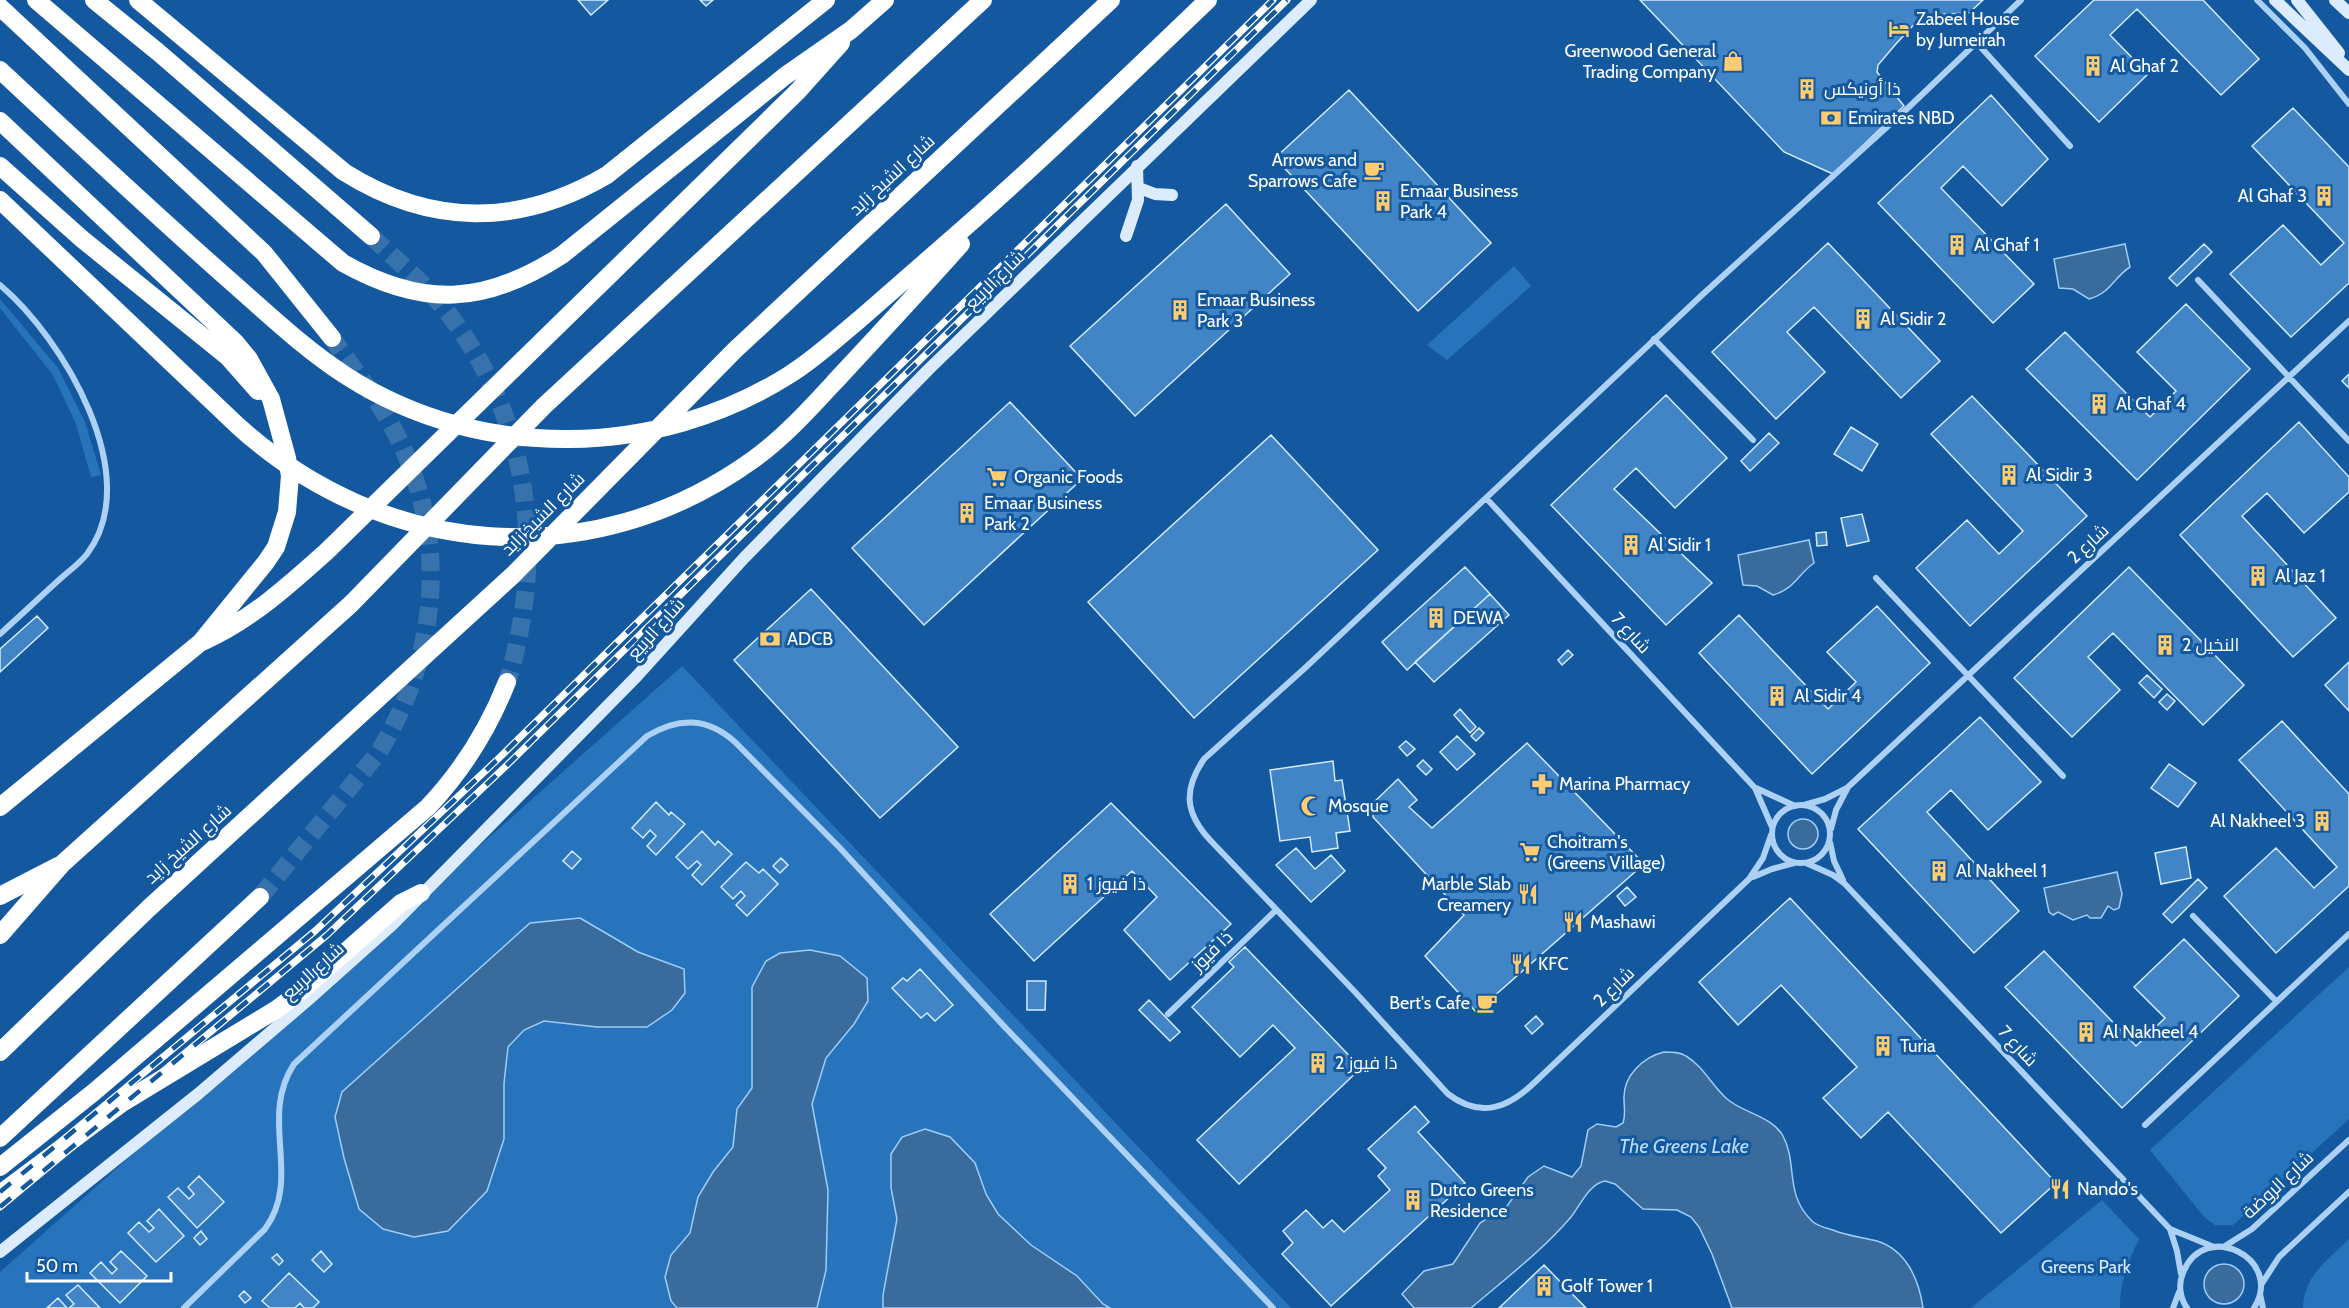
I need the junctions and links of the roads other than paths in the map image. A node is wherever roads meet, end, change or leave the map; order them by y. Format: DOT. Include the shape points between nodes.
graph roads {
  1 [pos="36,0"];
  2 [pos="94,0"];
  3 [pos="138,0"];
  4 [pos="826,0"];
  5 [pos="885,0"];
  6 [pos="983,0"];
  7 [pos="1110,0"];
  8 [pos="1208,0"];
  9 [pos="1311,0"];
  10 [pos="2021,0"];
  11 [pos="2257,0"];
  12 [pos="2274,0"];
  13 [pos="2297,0"];
  14 [pos="2335,0"];
  15 [pos="0,7"];
  16 [pos="2349,13"];
  17 [pos="851,30"];
  18 [pos="1977,43"];
  19 [pos="2349,68"];
  20 [pos="0,70"];
  21 [pos="2349,104"];
  22 [pos="0,121"];
  23 [pos="2070,146"];
  24 [pos="0,165"];
  25 [pos="1137,166"];
  26 [pos="1139,188"];
  27 [pos="1004,195"];
  28 [pos="1172,195"];
  29 [pos="0,200"];
  30 [pos="371,236"];
  31 [pos="1126,236"];
  32 [pos="2198,280"];
  33 [pos="0,285"];
  34 [pos="2349,321"];
  35 [pos="332,338"];
  36 [pos="1654,339"];
  37 [pos="2290,377"];
  38 [pos="278,420"];
  39 [pos="1753,440"];
  40 [pos="2349,441"];
  41 [pos="1486,498"];
  42 [pos="1876,578"];
  43 [pos="0,634"];
  44 [pos="201,642"];
  45 [pos="1968,675"];
  46 [pos="507,682"];
  47 [pos="2063,776"];
  48 [pos="1755,788"];
  49 [pos="1847,788"];
  50 [pos="1804,805"];
  51 [pos="1795,806"];
  52 [pos="0,807"];
  53 [pos="1772,831"];
  54 [pos="1830,832"];
  55 [pos="1830,841"];
  56 [pos="1796,863"];
  57 [pos="1806,863"];
  58 [pos="62,864"];
  59 [pos="1749,879"];
  60 [pos="1844,883"];
  61 [pos="421,893"];
  62 [pos="0,896"];
  63 [pos="260,897"];
  64 [pos="1276,910"];
  65 [pos="2193,916"];
  66 [pos="2349,934"];
  67 [pos="0,935"];
  68 [pos="2276,1001"];
  69 [pos="1168,1014"];
  70 [pos="0,1052"];
  71 [pos="2145,1125"];
  72 [pos="0,1138"];
  73 [pos="2349,1140"];
  74 [pos="0,1167"];
  75 [pos="2349,1192"];
  76 [pos="0,1194"];
  77 [pos="2170,1229"];
  78 [pos="2223,1246"];
  79 [pos="2214,1247"];
  80 [pos="0,1252"];
  81 [pos="2182,1275"];
  82 [pos="2260,1285"];
  83 [pos="2180,1286"];
  84 [pos="2260,1293"];
  85 [pos="184,1308"];
  86 [pos="1273,1308"];
  87 [pos="2173,1308"];
  88 [pos="2187,1308"];
  89 [pos="2254,1308"];
  90 [pos="2263,1308"];
  1 -- 17 [label="highway" via="343,263 372,280 437,295 471,294 503,287 534,273 562,255 799,65"];
  2 -- 30 [label="highway"];
  3 -- 4 [label="highway" via="344,172 406,203 475,214 544,205 607,175"];
  5 -- 17 [label="highway"];
  6 -- 58 [label="highway" via="544,406 351,604"];
  7 -- 70 [label="highway, شارع الشيخ زايد" via="735,350 513,575 149,908"];
  8 -- 27 [label="highway"];
  9 -- 25 [label="main road, شارع الربيع"];
  10 -- 18 [label="street"];
  11 -- 21 [label="street" via="2305,48"];
  12 -- 19 [label="main road"];
  13 -- 19 [label="main road"];
  14 -- 16 [label="main road"];
  15 -- 35 [label="highway" via="264,253"];
  17 -- 44 [label="highway" via="798,91 326,552 261,609"];
  18 -- 23 [label="street"];
  18 -- 36 [label="street"];
  20 -- 27 [label="highway" via="316,356 351,379 427,416 468,428 530,438 593,439 635,434 676,425 735,403 791,374 825,348"];
  22 -- 38 [label="highway" via="235,342 261,378"];
  24 -- 38 [label="highway" via="82,239 228,357"];
  25 -- 26 [label="main road"];
  25 -- 61 [label="main road, شارع الربيع" via="929,369 744,558 636,677"];
  26 -- 28 [label="main road" via="1155,195"];
  26 -- 31 [label="main road"];
  27 -- 29 [label="highway" via="822,396 756,457 670,506 617,524 574,533 508,537 442,531 378,513 299,474 263,449"];
  32 -- 37 [label="street"];
  33 -- 43 [label="street" via="37,322 68,368 101,444 108,474 102,524 87,555"];
  34 -- 37 [label="street, شارع 2"];
  36 -- 39 [label="street"];
  36 -- 41 [label="street"];
  37 -- 40 [label="street"];
  37 -- 45 [label="street, شارع 2"];
  38 -- 44 [label="highway" via="290,476 283,530 267,562"];
  41 -- 48 [label="street, شارع 7"];
  41 -- 64 [label="street" via="1203,759 1197,769 1189,795 1193,819"];
  42 -- 45 [label="street"];
  44 -- 52 [label="highway"];
  45 -- 47 [label="street"];
  45 -- 49 [label="street, شارع 2"];
  46 -- 74 [label="highway" via="472,753 428,807"];
  48 -- 51 [label="street, شارع 7"];
  48 -- 53 [label="street, شارع 7"];
  49 -- 50 [label="street, شارع 2"];
  49 -- 54 [label="street, شارع 2"];
  50 -- 51 [label="street"];
  50 -- 54 [label="street" via="1822,814"];
  51 -- 53 [label="street" via="1779,814"];
  53 -- 56 [label="street" via="1779,853"];
  53 -- 59 [label="street, شارع 2" via="1763,858"];
  54 -- 55 [label="street"];
  55 -- 57 [label="street" via="1821,855"];
  55 -- 60 [label="street, شارع 7"];
  56 -- 57 [label="street"];
  56 -- 59 [label="street, شارع 2" via="1772,868"];
  57 -- 60 [label="street, شارع 7"];
  58 -- 62 [label="highway"];
  58 -- 67 [label="highway"];
  59 -- 64 [label="street, شارع 2" via="1526,1091 1492,1108 1468,1106 1448,1094"];
  60 -- 77 [label="street, شارع 7"];
  61 -- 76 [label="highway" via="392,910 277,1009 122,1103"];
  61 -- 80 [label="main road, شارع الربيع" via="393,924 230,1067"];
  63 -- 72 [label="highway"];
  64 -- 69 [label="street, ذا فيوز"];
  65 -- 68 [label="street"];
  66 -- 68 [label="street"];
  68 -- 71 [label="street"];
  73 -- 78 [label="street, شارع الروضة" via="2252,1229"];
  75 -- 82 [label="street" via="2279,1257"];
  77 -- 79 [label="street, شارع 7"];
  77 -- 81 [label="street, شارع 7"];
  78 -- 79 [label="street"];
  78 -- 82 [label="street" via="2235,1249 2253,1263"];
  79 -- 81 [label="street" via="2193,1256"];
  81 -- 83 [label="street"];
  82 -- 84 [label="street"];
  83 -- 87 [label="street"];
  83 -- 88 [label="street"];
  84 -- 89 [label="street"];
  84 -- 90 [label="street"];
  85 -- 86 [label="street" via="273,1218 282,1191 279,1101 294,1064 647,736 669,725 693,722 723,731 839,847"];
}
